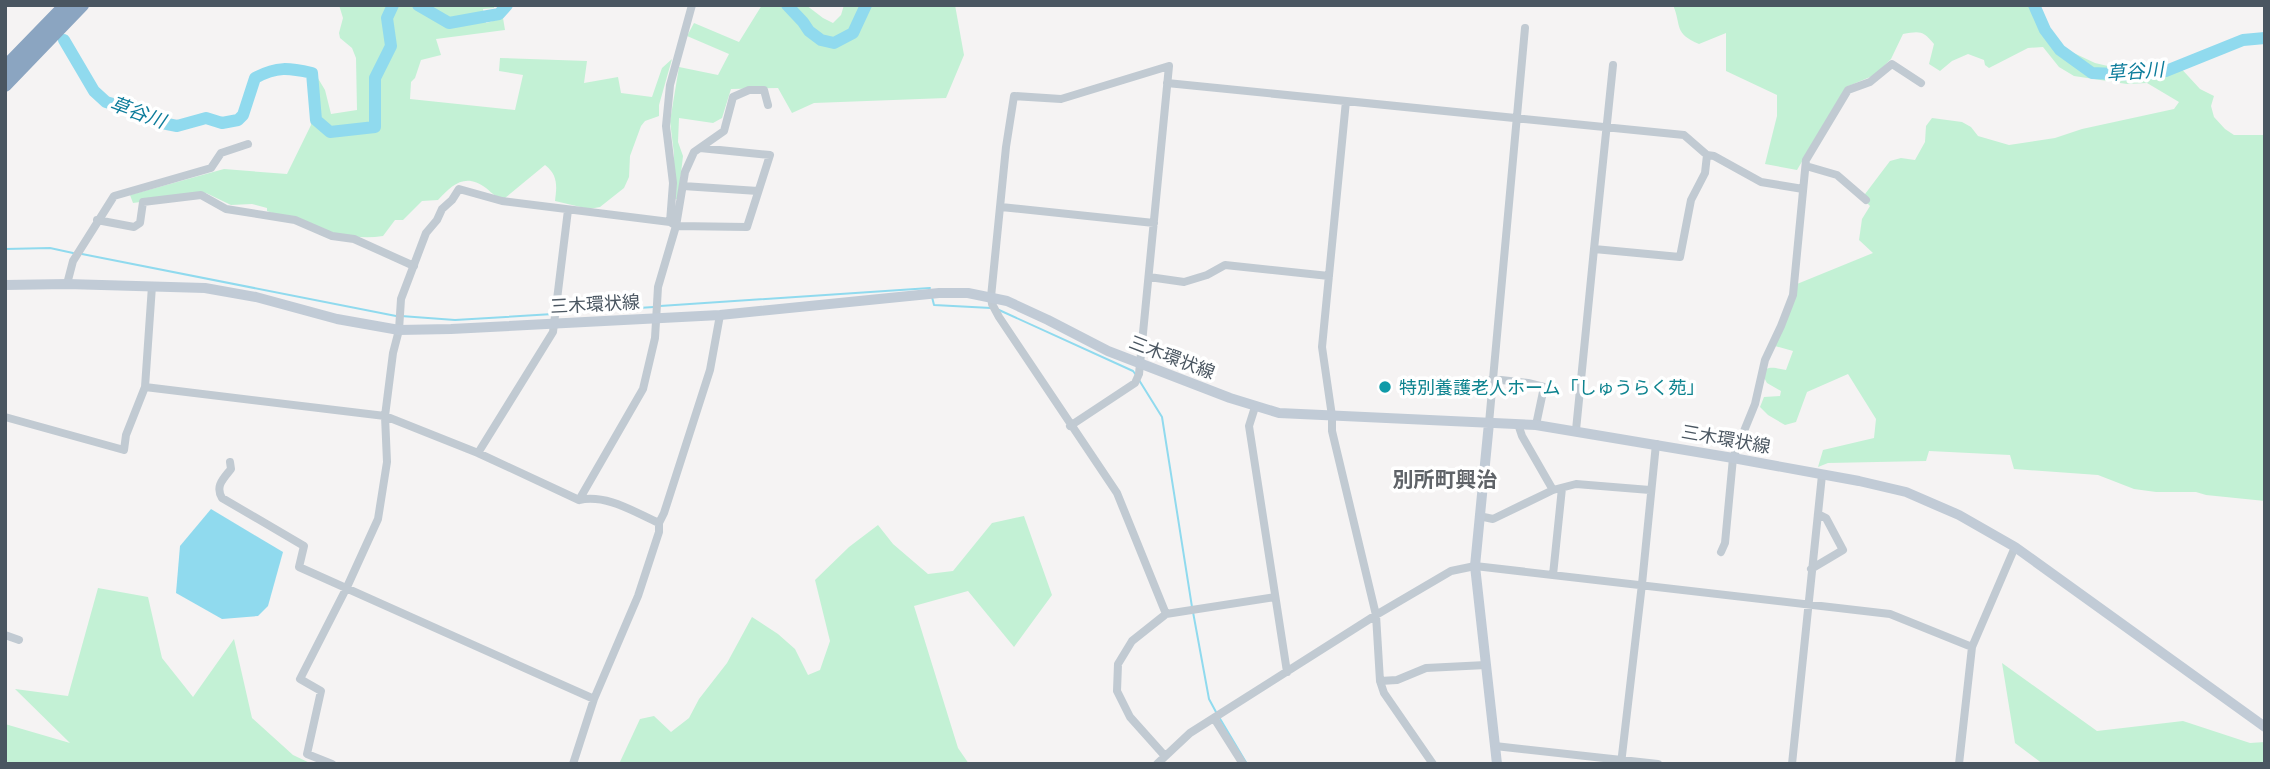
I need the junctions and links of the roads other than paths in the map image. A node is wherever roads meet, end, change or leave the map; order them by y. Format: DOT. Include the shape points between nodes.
graph roads {
  1 [pos="66,5"];
  2 [pos="82,5"];
  3 [pos="692,5"];
  4 [pos="1525,28"];
  5 [pos="1613,65"];
  6 [pos="5,68"];
  7 [pos="1167,83"];
  8 [pos="1922,83"];
  9 [pos="5,85"];
  10 [pos="1346,101"];
  11 [pos="768,105"];
  12 [pos="1516,117"];
  13 [pos="1607,127"];
  14 [pos="248,144"];
  15 [pos="699,148"];
  16 [pos="1707,155"];
  17 [pos="1805,166"];
  18 [pos="683,186"];
  19 [pos="1803,189"];
  20 [pos="758,191"];
  21 [pos="1866,200"];
  22 [pos="1001,207"];
  23 [pos="568,211"];
  24 [pos="97,220"];
  25 [pos="1154,223"];
  26 [pos="673,224"];
  27 [pos="1594,249"];
  28 [pos="414,266"];
  29 [pos="1329,276"];
  30 [pos="1149,277"];
  31 [pos="66,284"];
  32 [pos="5,285"];
  33 [pos="152,286"];
  34 [pos="991,297"];
  35 [pos="720,315"];
  36 [pos="656,318"];
  37 [pos="554,324"];
  38 [pos="399,330"];
  39 [pos="1140,364"];
  40 [pos="1492,379"];
  41 [pos="145,387"];
  42 [pos="1255,407"];
  43 [pos="384,416"];
  44 [pos="1332,416"];
  45 [pos="5,417"];
  46 [pos="1489,423"];
  47 [pos="1518,424"];
  48 [pos="1536,425"];
  49 [pos="1070,426"];
  50 [pos="1576,430"];
  51 [pos="1656,444"];
  52 [pos="478,453"];
  53 [pos="1733,458"];
  54 [pos="230,462"];
  55 [pos="1822,475"];
  56 [pos="1558,489"];
  57 [pos="1650,490"];
  58 [pos="579,500"];
  59 [pos="1818,514"];
  60 [pos="1479,516"];
  61 [pos="659,523"];
  62 [pos="2015,547"];
  63 [pos="1721,552"];
  64 [pos="1475,566"];
  65 [pos="1811,569"];
  66 [pos="1553,575"];
  67 [pos="1642,584"];
  68 [pos="347,587"];
  69 [pos="1275,597"];
  70 [pos="1808,603"];
  71 [pos="1166,614"];
  72 [pos="1376,615"];
  73 [pos="5,635"];
  74 [pos="19,640"];
  75 [pos="1972,647"];
  76 [pos="1486,664"];
  77 [pos="1287,672"];
  78 [pos="1380,681"];
  79 [pos="594,699"];
  80 [pos="1214,718"];
  81 [pos="2265,727"];
  82 [pos="1495,746"];
  83 [pos="1164,755"];
  84 [pos="1621,762"];
  85 [pos="332,764"];
  86 [pos="573,764"];
  87 [pos="1157,764"];
  88 [pos="1243,764"];
  89 [pos="1433,764"];
  90 [pos="1497,764"];
  91 [pos="1658,764"];
  92 [pos="1792,764"];
  93 [pos="1959,764"];
  1 -- 6 [label="highway"];
  2 -- 9 [label="highway"];
  3 -- 26 [label="street" via="670,85 666,127"];
  4 -- 12 [label="street"];
  5 -- 13 [label="street"];
  7 -- 10 [label="street"];
  7 -- 22 [label="street" via="1169,66 1061,99 1014,96"];
  7 -- 25 [label="street"];
  8 -- 17 [label="street" via="1892,64 1870,82 1848,90"];
  10 -- 12 [label="street"];
  10 -- 29 [label="street"];
  11 -- 15 [label="street" via="764,90 733,97 724,131"];
  12 -- 13 [label="street"];
  12 -- 40 [label="street"];
  13 -- 16 [label="street" via="1684,135"];
  13 -- 27 [label="street"];
  14 -- 24 [label="street" via="221,153 211,168 114,196"];
  15 -- 18 [label="street" via="685,172"];
  15 -- 20 [label="street" via="770,155"];
  16 -- 19 [label="street" via="1761,182"];
  16 -- 27 [label="street" via="1691,200 1680,257"];
  17 -- 19 [label="street"];
  17 -- 21 [label="street" via="1837,175"];
  18 -- 20 [label="street"];
  18 -- 26 [label="street"];
  19 -- 53 [label="street" via="1793,295 1765,360 1755,404"];
  20 -- 26 [label="street" via="747,227"];
  22 -- 25 [label="street"];
  22 -- 34 [label="street"];
  23 -- 26 [label="street"];
  23 -- 28 [label="street" via="459,189 426,233"];
  23 -- 37 [label="street"];
  24 -- 28 [label="street" via="134,227 140,223 143,202 201,195 226,209 295,220 332,236 354,239"];
  24 -- 31 [label="street" via="73,261"];
  25 -- 30 [label="street"];
  26 -- 36 [label="street" via="658,287"];
  27 -- 50 [label="street"];
  28 -- 38 [label="street" via="401,299"];
  29 -- 30 [label="street" via="1225,265 1184,282"];
  29 -- 44 [label="street" via="1322,347"];
  30 -- 39 [label="street"];
  31 -- 32 [label="main road, 三木環状線"];
  31 -- 33 [label="main road, 三木環状線"];
  33 -- 38 [label="main road, 三木環状線" via="205,288 256,297"];
  33 -- 41 [label="street"];
  34 -- 35 [label="main road, 三木環状線" via="939,293"];
  34 -- 39 [label="main road, 三木環状線"];
  34 -- 49 [label="street" via="999,317"];
  35 -- 36 [label="main road, 三木環状線"];
  35 -- 61 [label="street" via="710,370"];
  36 -- 37 [label="main road, 三木環状線"];
  36 -- 58 [label="street" via="643,389"];
  37 -- 38 [label="main road, 三木環状線"];
  37 -- 52 [label="street"];
  38 -- 43 [label="street"];
  39 -- 42 [label="main road, 三木環状線"];
  39 -- 49 [label="street" via="1135,383"];
  40 -- 46 [label="street"];
  40 -- 48 [label="street" via="1544,387"];
  41 -- 43 [label="street"];
  41 -- 45 [label="street" via="124,450"];
  42 -- 44 [label="main road, 三木環状線"];
  42 -- 69 [label="street" via="1249,426"];
  43 -- 52 [label="street"];
  43 -- 68 [label="street" via="387,462 378,519"];
  44 -- 46 [label="main road, 三木環状線"];
  44 -- 72 [label="street" via="1342,479"];
  46 -- 47 [label="main road, 三木環状線"];
  46 -- 60 [label="main road"];
  47 -- 48 [label="main road, 三木環状線"];
  47 -- 56 [label="street"];
  48 -- 50 [label="main road, 三木環状線"];
  49 -- 71 [label="street" via="1117,493"];
  50 -- 51 [label="main road, 三木環状線"];
  51 -- 53 [label="main road, 三木環状線"];
  51 -- 57 [label="street"];
  52 -- 58 [label="street"];
  53 -- 55 [label="main road, 三木環状線"];
  53 -- 63 [label="street"];
  54 -- 68 [label="street" via="231,469 219,485 222,498 304,546 299,567"];
  55 -- 59 [label="street"];
  55 -- 62 [label="main road, 三木環状線" via="1906,492"];
  56 -- 57 [label="street" via="1576,484"];
  56 -- 60 [label="street" via="1493,519"];
  56 -- 66 [label="street"];
  57 -- 67 [label="street"];
  58 -- 61 [label="street" via="593,497"];
  59 -- 65 [label="street"];
  59 -- 65 [label="street" via="1826,518 1843,550"];
  60 -- 64 [label="main road"];
  61 -- 79 [label="street" via="638,596"];
  62 -- 75 [label="street"];
  62 -- 81 [label="main road, 三木環状線"];
  64 -- 66 [label="street"];
  64 -- 72 [label="street" via="1451,571"];
  64 -- 76 [label="main road"];
  65 -- 70 [label="street"];
  66 -- 67 [label="street"];
  67 -- 70 [label="street"];
  67 -- 84 [label="street"];
  68 -- 79 [label="street"];
  68 -- 85 [label="street" via="300,679 321,691 307,754"];
  69 -- 71 [label="street"];
  69 -- 77 [label="street"];
  70 -- 75 [label="street" via="1890,614"];
  70 -- 92 [label="street"];
  71 -- 83 [label="street" via="1132,641 1118,664 1117,691 1130,717"];
  72 -- 77 [label="street"];
  72 -- 78 [label="street"];
  73 -- 74 [label="street"];
  75 -- 93 [label="street"];
  76 -- 78 [label="street" via="1426,668 1397,680"];
  76 -- 82 [label="main road"];
  77 -- 80 [label="street"];
  78 -- 89 [label="street"];
  79 -- 86 [label="street"];
  80 -- 83 [label="street"];
  80 -- 88 [label="street"];
  82 -- 84 [label="street"];
  82 -- 90 [label="main road"];
  83 -- 87 [label="street"];
  84 -- 91 [label="street"];
}
